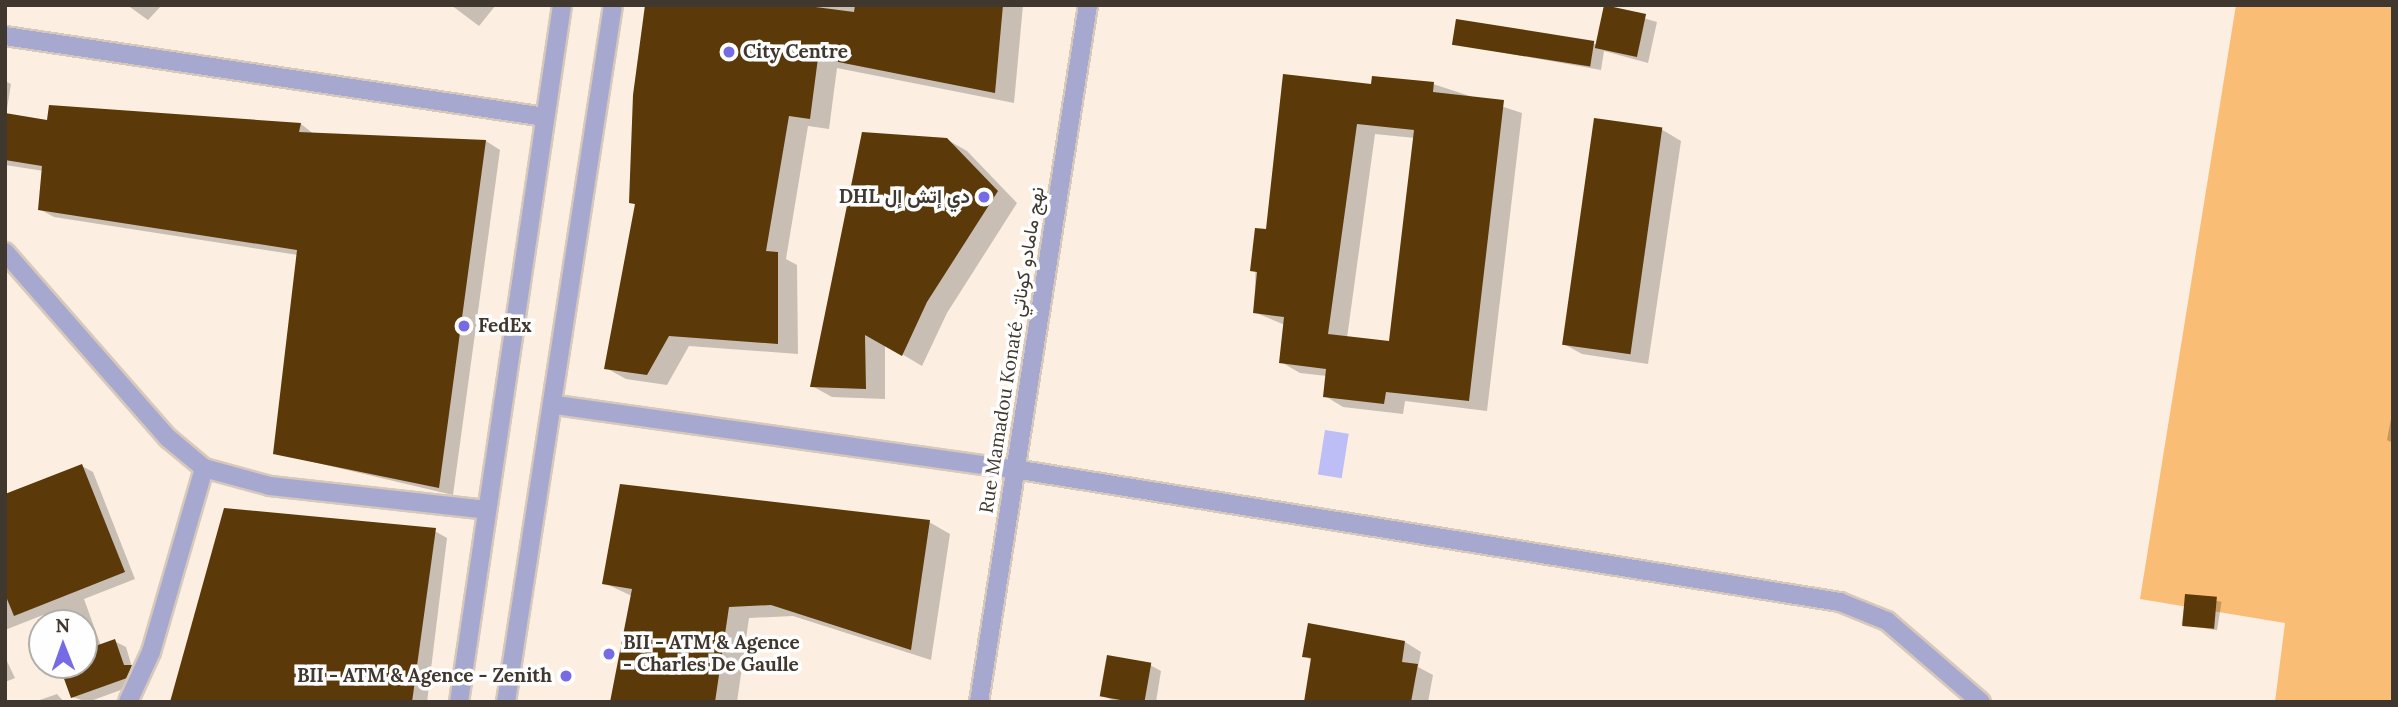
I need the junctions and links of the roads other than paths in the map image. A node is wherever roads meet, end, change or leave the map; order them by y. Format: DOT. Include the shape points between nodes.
graph roads {
  1 [pos="562,5"];
  2 [pos="613,5"];
  3 [pos="1088,5"];
  4 [pos="5,36"];
  5 [pos="545,117"];
  6 [pos="5,252"];
  7 [pos="556,405"];
  8 [pos="204,468"];
  9 [pos="1014,469"];
  10 [pos="487,510"];
  11 [pos="128,702"];
  12 [pos="459,702"];
  13 [pos="506,702"];
  14 [pos="979,702"];
  15 [pos="1981,702"];
  1 -- 5 [label="street"];
  2 -- 7 [label="street"];
  3 -- 9 [label="street, Rue Mamadou Konaté نهج مامادو كوناتي"];
  4 -- 5 [label="street"];
  5 -- 10 [label="street"];
  6 -- 8 [label="street" via="149,418"];
  7 -- 9 [label="street"];
  7 -- 13 [label="street"];
  8 -- 10 [label="street" via="270,486"];
  8 -- 11 [label="street" via="151,652"];
  9 -- 14 [label="street, Rue Mamadou Konaté نهج مامادو كوناتي"];
  9 -- 15 [label="street" via="1840,602 1888,621"];
  10 -- 12 [label="street"];
}
